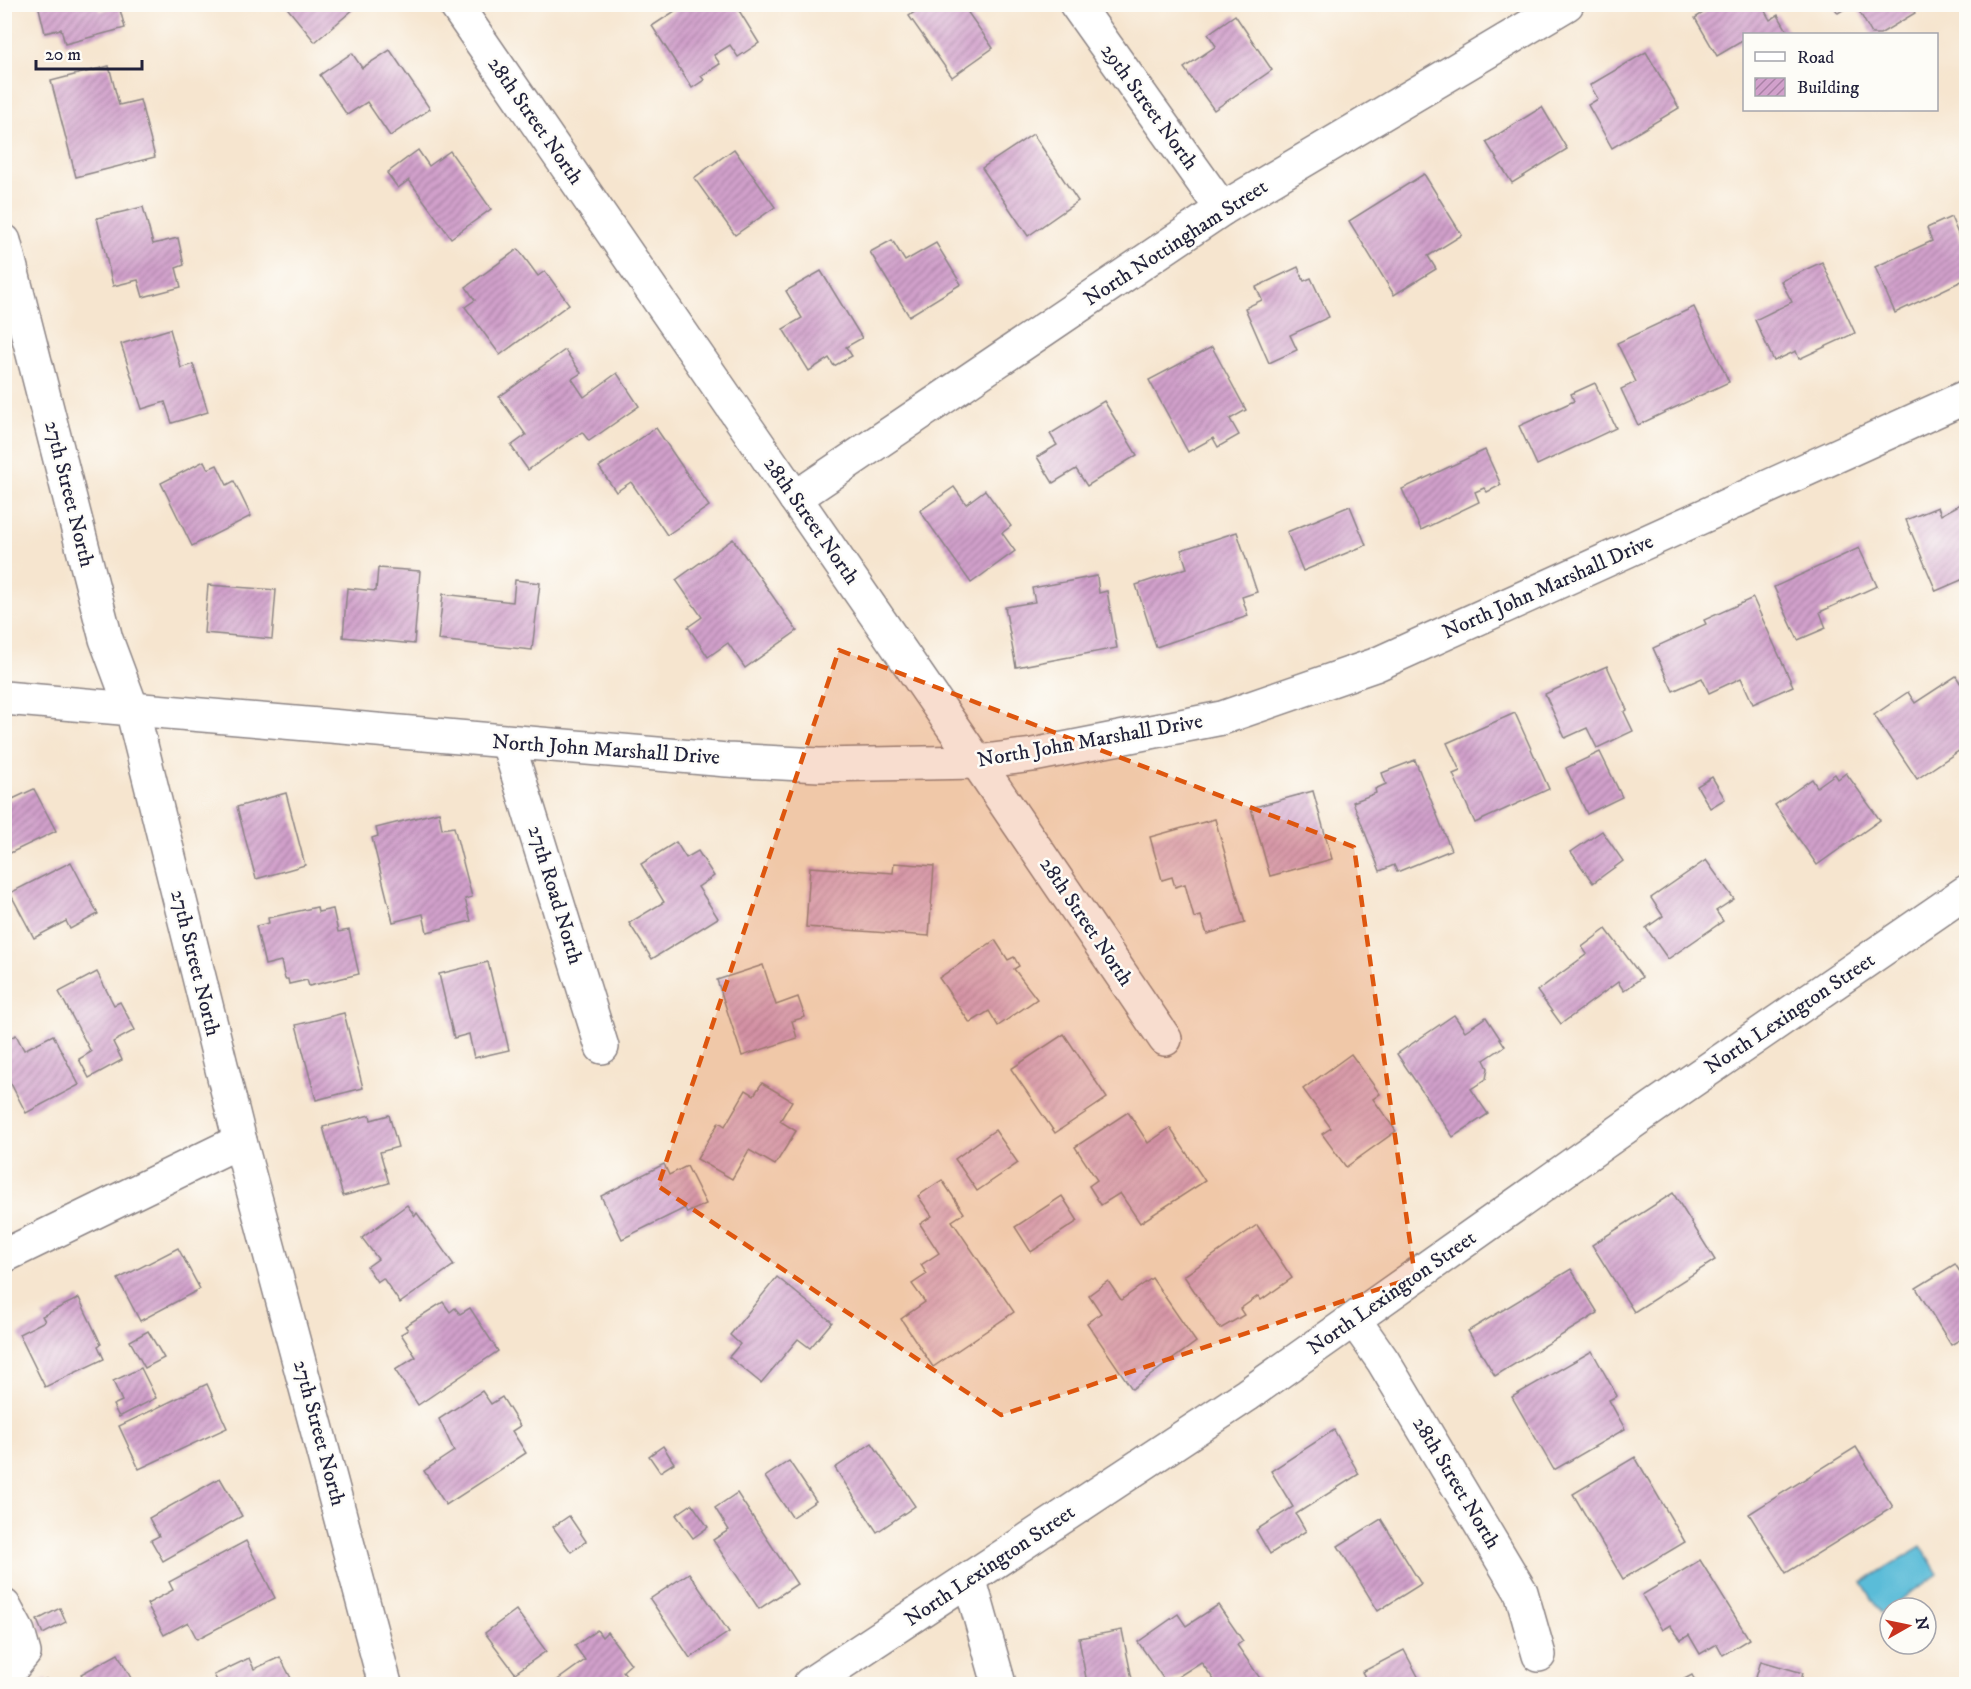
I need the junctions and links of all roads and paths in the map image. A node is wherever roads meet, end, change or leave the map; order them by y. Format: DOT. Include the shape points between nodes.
graph roads {
  1 [pos="455,4"];
  2 [pos="1076,4"];
  3 [pos="1566,4"];
  4 [pos="1222,209"];
  5 [pos="4,241"];
  6 [pos="1966,397"];
  7 [pos="795,498"];
  8 [pos="4,698"];
  9 [pos="132,709"];
  10 [pos="508,743"];
  11 [pos="977,762"];
  12 [pos="1966,892"];
  13 [pos="1165,1040"];
  14 [pos="602,1047"];
  15 [pos="240,1141"];
  16 [pos="4,1256"];
  17 [pos="1354,1321"];
  18 [pos="970,1581"];
  19 [pos="4,1606"];
  20 [pos="1539,1655"];
  21 [pos="4,1677"];
  22 [pos="385,1684"];
  23 [pos="810,1684"];
  24 [pos="999,1684"];
  1 -- 7 [label="street, 28th Street North"];
  2 -- 4 [label="street, 29th Street North"];
  3 -- 4 [label="street, North Nottingham Street"];
  4 -- 7 [label="street, North Nottingham Street"];
  5 -- 9 [label="street, 27th Street North" via="106,639"];
  6 -- 11 [label="street, North John Marshall Drive" via="1375,665 1324,684 1222,718 1156,733"];
  7 -- 11 [label="street, 28th Street North"];
  8 -- 9 [label="street, North John Marshall Drive"];
  9 -- 10 [label="street, North John Marshall Drive"];
  9 -- 15 [label="street, 27th Street North"];
  10 -- 11 [label="street, North John Marshall Drive" via="819,765"];
  10 -- 14 [label="street, 27th Road North"];
  11 -- 13 [label="street, 28th Street North"];
  12 -- 17 [label="street, North Lexington Street" via="1654,1107"];
  15 -- 16 [label="street"];
  15 -- 22 [label="street, 27th Street North"];
  17 -- 18 [label="street, North Lexington Street"];
  17 -- 20 [label="street, 28th Street North" via="1383,1361 1521,1592"];
  18 -- 23 [label="street, North Lexington Street"];
  18 -- 24 [label="street"];
  19 -- 21 [label="street" via="24,1653"];
}
